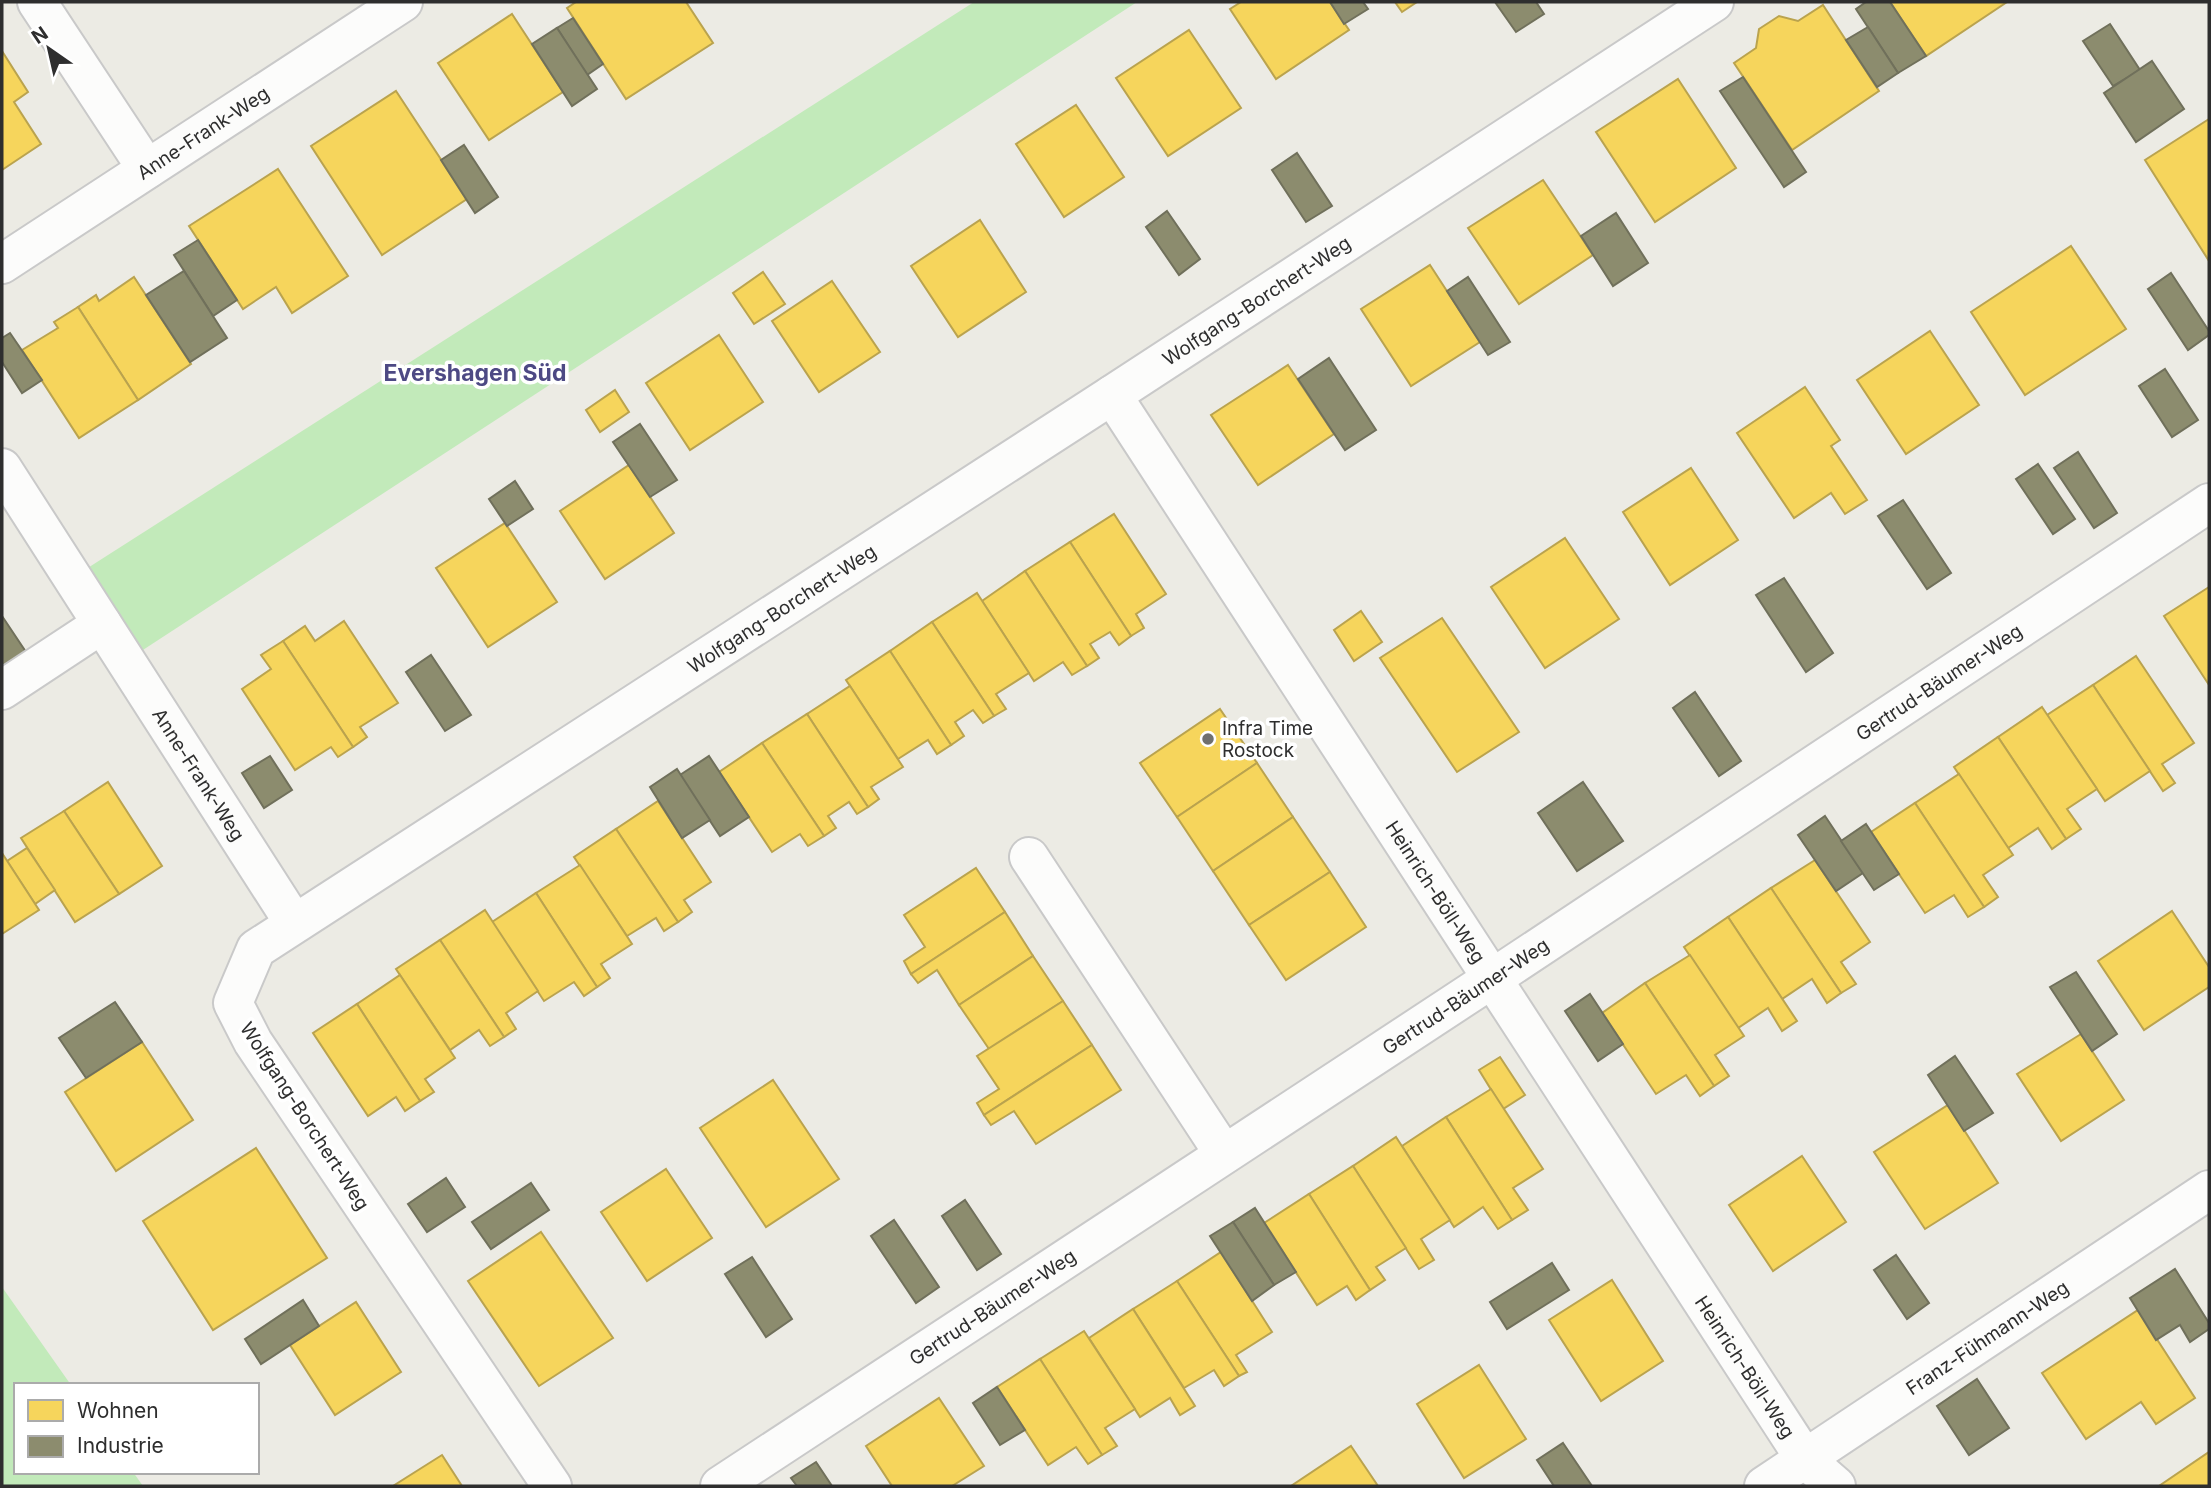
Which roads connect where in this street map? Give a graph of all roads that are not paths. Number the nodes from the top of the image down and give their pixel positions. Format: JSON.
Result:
{"nodes":[{"id":1,"x":37,"y":2,"type":"edge"},
{"id":2,"x":403,"y":2,"type":"edge"},
{"id":3,"x":1714,"y":2,"type":"edge"},
{"id":4,"x":147,"y":169,"type":"junction"},
{"id":5,"x":2,"y":264,"type":"edge"},
{"id":6,"x":1112,"y":395,"type":"junction"},
{"id":7,"x":2,"y":468,"type":"edge"},
{"id":8,"x":2209,"y":503,"type":"edge"},
{"id":9,"x":102,"y":624,"type":"junction"},
{"id":10,"x":2,"y":690,"type":"edge"},
{"id":11,"x":1029,"y":857,"type":"dead end"},
{"id":12,"x":294,"y":923,"type":"junction"},
{"id":13,"x":1493,"y":978,"type":"junction"},
{"id":14,"x":1224,"y":1154,"type":"junction"},
{"id":15,"x":2209,"y":1190,"type":"edge"},
{"id":16,"x":1805,"y":1459,"type":"junction"},
{"id":17,"x":552,"y":1486,"type":"edge"},
{"id":18,"x":720,"y":1486,"type":"edge"},
{"id":19,"x":1764,"y":1486,"type":"edge"},
{"id":20,"x":1836,"y":1486,"type":"edge"}],
"edges":[{"from":1,"to":4,"type":"street"},
{"from":2,"to":4,"type":"street","name":"Anne-Frank-Weg"},
{"from":3,"to":6,"type":"street","name":"Wolfgang-Borchert-Weg"},
{"from":4,"to":5,"type":"street","name":"Anne-Frank-Weg"},
{"from":6,"to":12,"type":"street","name":"Wolfgang-Borchert-Weg"},
{"from":6,"to":13,"type":"street","name":"Heinrich-Böll-Weg"},
{"from":7,"to":9,"type":"street","name":"Anne-Frank-Weg"},
{"from":8,"to":13,"type":"street","name":"Gertrud-Bäumer-Weg"},
{"from":9,"to":10,"type":"street"},
{"from":9,"to":12,"type":"street","name":"Anne-Frank-Weg"},
{"from":11,"to":14,"type":"street"},
{"from":12,"to":17,"type":"street","name":"Wolfgang-Borchert-Weg"},
{"from":13,"to":14,"type":"street","name":"Gertrud-Bäumer-Weg"},
{"from":13,"to":16,"type":"street","name":"Heinrich-Böll-Weg"},
{"from":14,"to":18,"type":"street","name":"Gertrud-Bäumer-Weg"},
{"from":15,"to":16,"type":"street","name":"Franz-Fühmann-Weg"},
{"from":16,"to":19,"type":"street","name":"Franz-Fühmann-Weg"},
{"from":16,"to":20,"type":"street","name":"Heinrich-Böll-Weg"}]}
